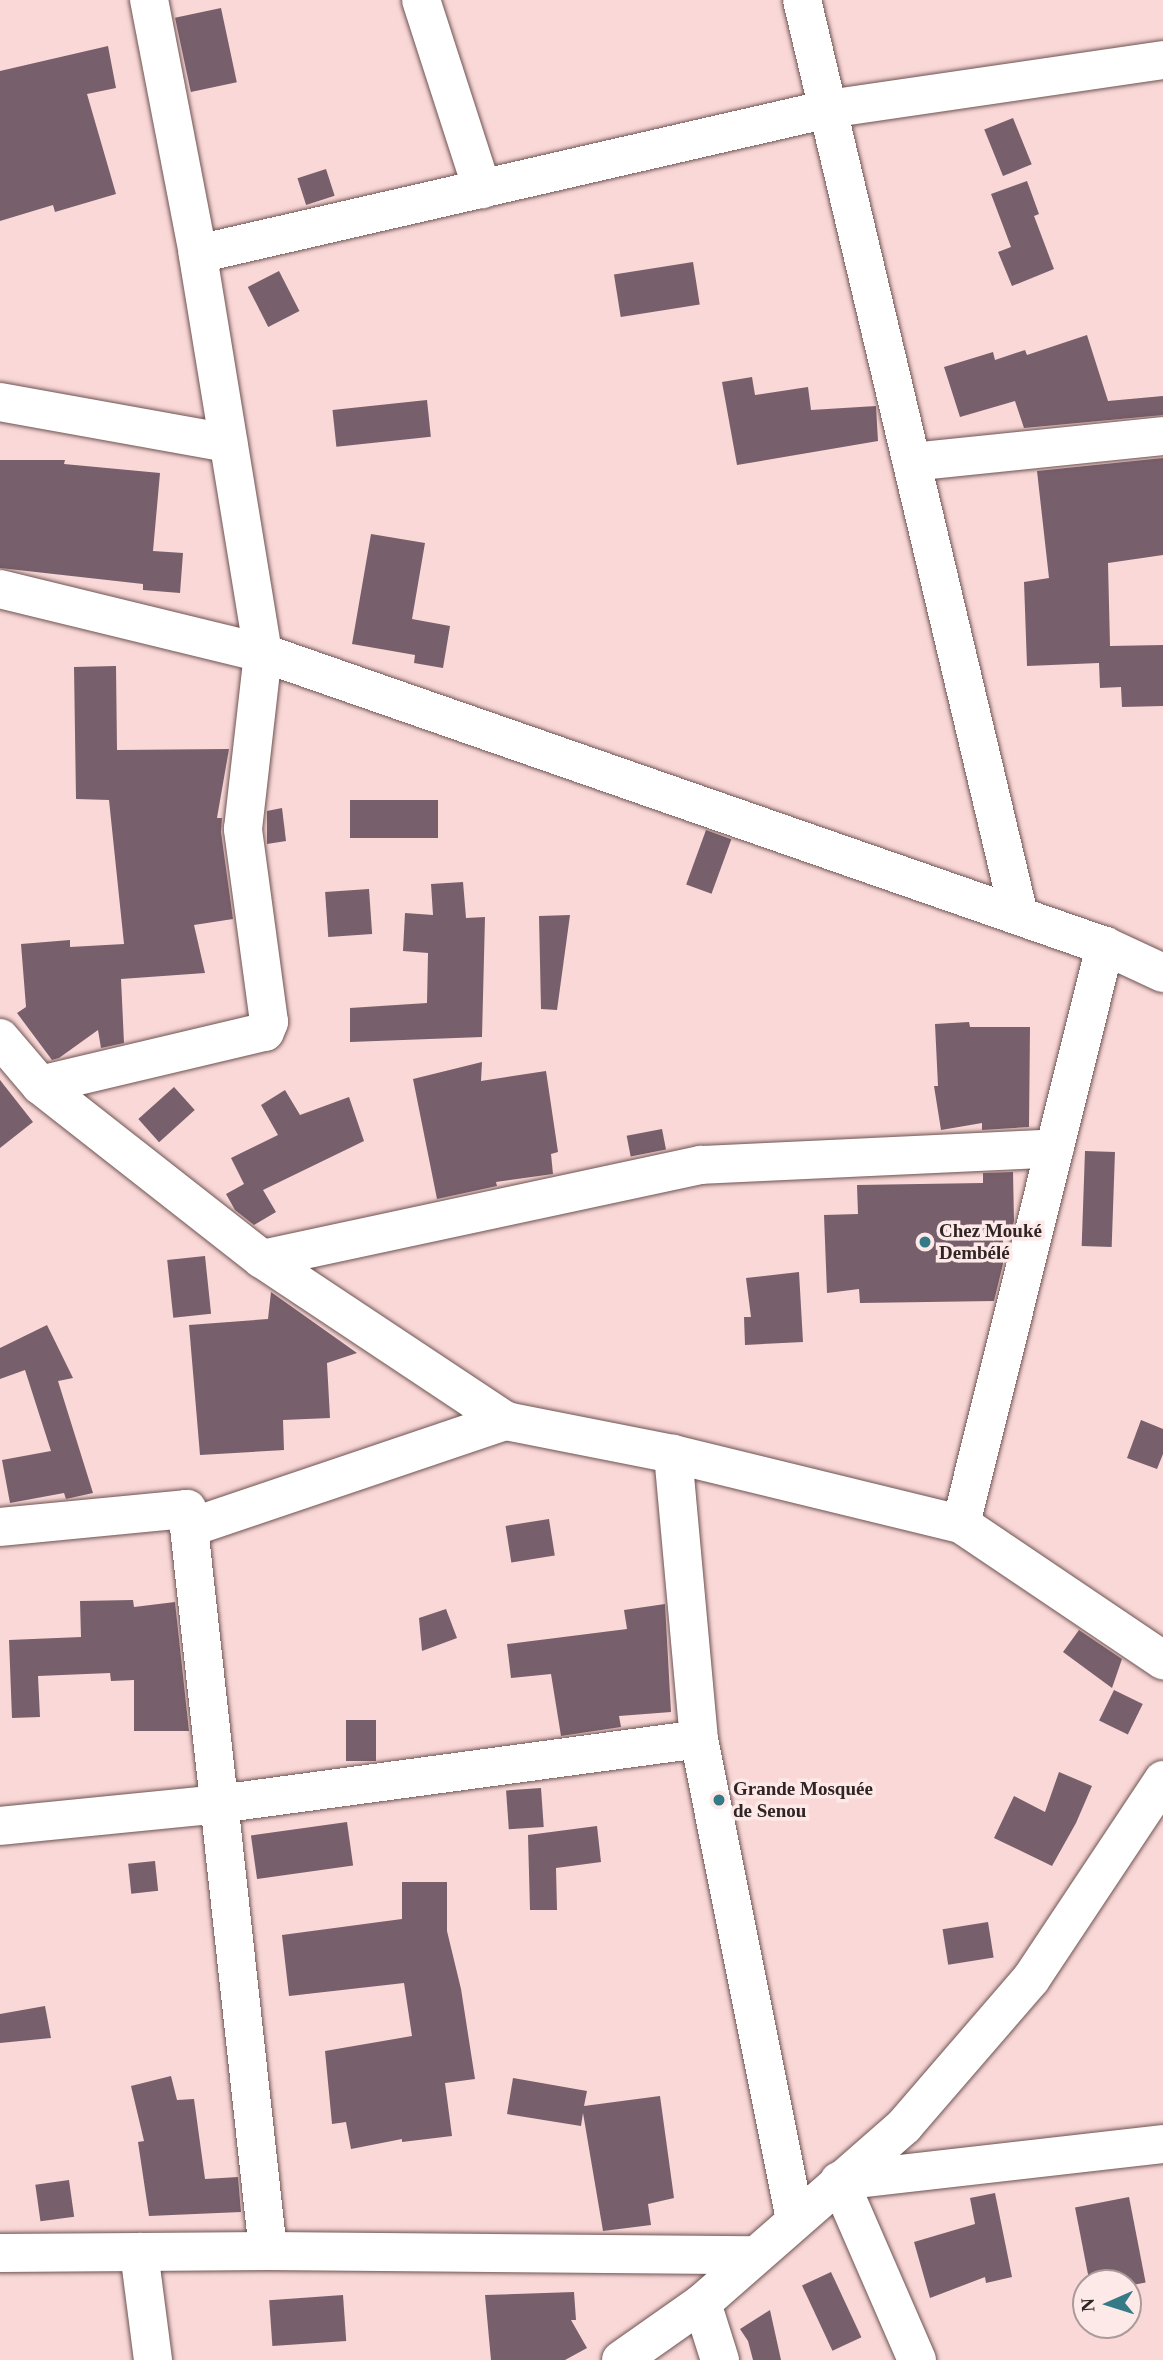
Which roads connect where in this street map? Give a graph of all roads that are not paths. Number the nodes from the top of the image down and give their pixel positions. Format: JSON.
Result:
{"nodes":[{"id":1,"x":149,"y":0,"type":"edge"},
{"id":2,"x":421,"y":0,"type":"edge"},
{"id":3,"x":802,"y":0,"type":"edge"},
{"id":4,"x":1163,"y":60,"type":"edge"},
{"id":5,"x":828,"y":109,"type":"junction"},
{"id":6,"x":482,"y":189,"type":"junction"},
{"id":7,"x":198,"y":254,"type":"junction"},
{"id":8,"x":0,"y":402,"type":"edge"},
{"id":9,"x":1163,"y":436,"type":"edge"},
{"id":10,"x":228,"y":443,"type":"junction"},
{"id":11,"x":912,"y":462,"type":"junction"},
{"id":12,"x":0,"y":589,"type":"edge"},
{"id":13,"x":263,"y":653,"type":"junction"},
{"id":14,"x":1019,"y":915,"type":"junction"},
{"id":15,"x":1105,"y":946,"type":"junction"},
{"id":16,"x":1163,"y":973,"type":"edge"},
{"id":17,"x":0,"y":1038,"type":"edge"},
{"id":18,"x":40,"y":1085,"type":"junction"},
{"id":19,"x":1055,"y":1148,"type":"junction"},
{"id":20,"x":262,"y":1259,"type":"junction"},
{"id":21,"x":506,"y":1421,"type":"junction"},
{"id":22,"x":673,"y":1454,"type":"junction"},
{"id":23,"x":961,"y":1524,"type":"junction"},
{"id":24,"x":0,"y":1527,"type":"edge"},
{"id":25,"x":189,"y":1528,"type":"junction"},
{"id":26,"x":1163,"y":1660,"type":"edge"},
{"id":27,"x":699,"y":1739,"type":"junction"},
{"id":28,"x":1163,"y":1780,"type":"edge"},
{"id":29,"x":219,"y":1804,"type":"junction"},
{"id":30,"x":0,"y":1826,"type":"edge"},
{"id":31,"x":1163,"y":2144,"type":"edge"},
{"id":32,"x":839,"y":2181,"type":"junction"},
{"id":33,"x":795,"y":2219,"type":"junction"},
{"id":34,"x":268,"y":2251,"type":"junction"},
{"id":35,"x":139,"y":2252,"type":"junction"},
{"id":36,"x":0,"y":2253,"type":"edge"},
{"id":37,"x":754,"y":2255,"type":"junction"},
{"id":38,"x":702,"y":2303,"type":"junction"},
{"id":39,"x":153,"y":2360,"type":"edge"},
{"id":40,"x":621,"y":2360,"type":"edge"},
{"id":41,"x":720,"y":2360,"type":"edge"},
{"id":42,"x":917,"y":2360,"type":"edge"}],
"edges":[{"from":1,"to":7,"type":"street"},
{"from":2,"to":6,"type":"street"},
{"from":3,"to":5,"type":"street"},
{"from":4,"to":5,"type":"street"},
{"from":5,"to":6,"type":"street"},
{"from":5,"to":11,"type":"street"},
{"from":6,"to":7,"type":"street"},
{"from":7,"to":10,"type":"street"},
{"from":8,"to":10,"type":"street"},
{"from":9,"to":11,"type":"street"},
{"from":10,"to":13,"type":"street"},
{"from":11,"to":14,"type":"street"},
{"from":12,"to":13,"type":"street"},
{"from":13,"to":14,"type":"street"},
{"from":13,"to":18,"type":"street"},
{"from":14,"to":15,"type":"street"},
{"from":15,"to":16,"type":"street"},
{"from":15,"to":19,"type":"street"},
{"from":17,"to":18,"type":"street"},
{"from":18,"to":20,"type":"street"},
{"from":19,"to":20,"type":"street"},
{"from":19,"to":23,"type":"street"},
{"from":20,"to":21,"type":"street"},
{"from":21,"to":22,"type":"street"},
{"from":21,"to":25,"type":"street"},
{"from":22,"to":23,"type":"street"},
{"from":22,"to":27,"type":"street"},
{"from":23,"to":26,"type":"street"},
{"from":24,"to":25,"type":"street"},
{"from":25,"to":29,"type":"street"},
{"from":27,"to":29,"type":"street"},
{"from":27,"to":33,"type":"street"},
{"from":28,"to":32,"type":"street"},
{"from":29,"to":30,"type":"street"},
{"from":29,"to":34,"type":"street"},
{"from":31,"to":32,"type":"street"},
{"from":32,"to":33,"type":"street"},
{"from":32,"to":42,"type":"street"},
{"from":33,"to":37,"type":"street"},
{"from":34,"to":35,"type":"street"},
{"from":34,"to":37,"type":"street"},
{"from":35,"to":36,"type":"street"},
{"from":35,"to":39,"type":"street"},
{"from":37,"to":38,"type":"street"},
{"from":38,"to":40,"type":"street"},
{"from":38,"to":41,"type":"street"}]}
